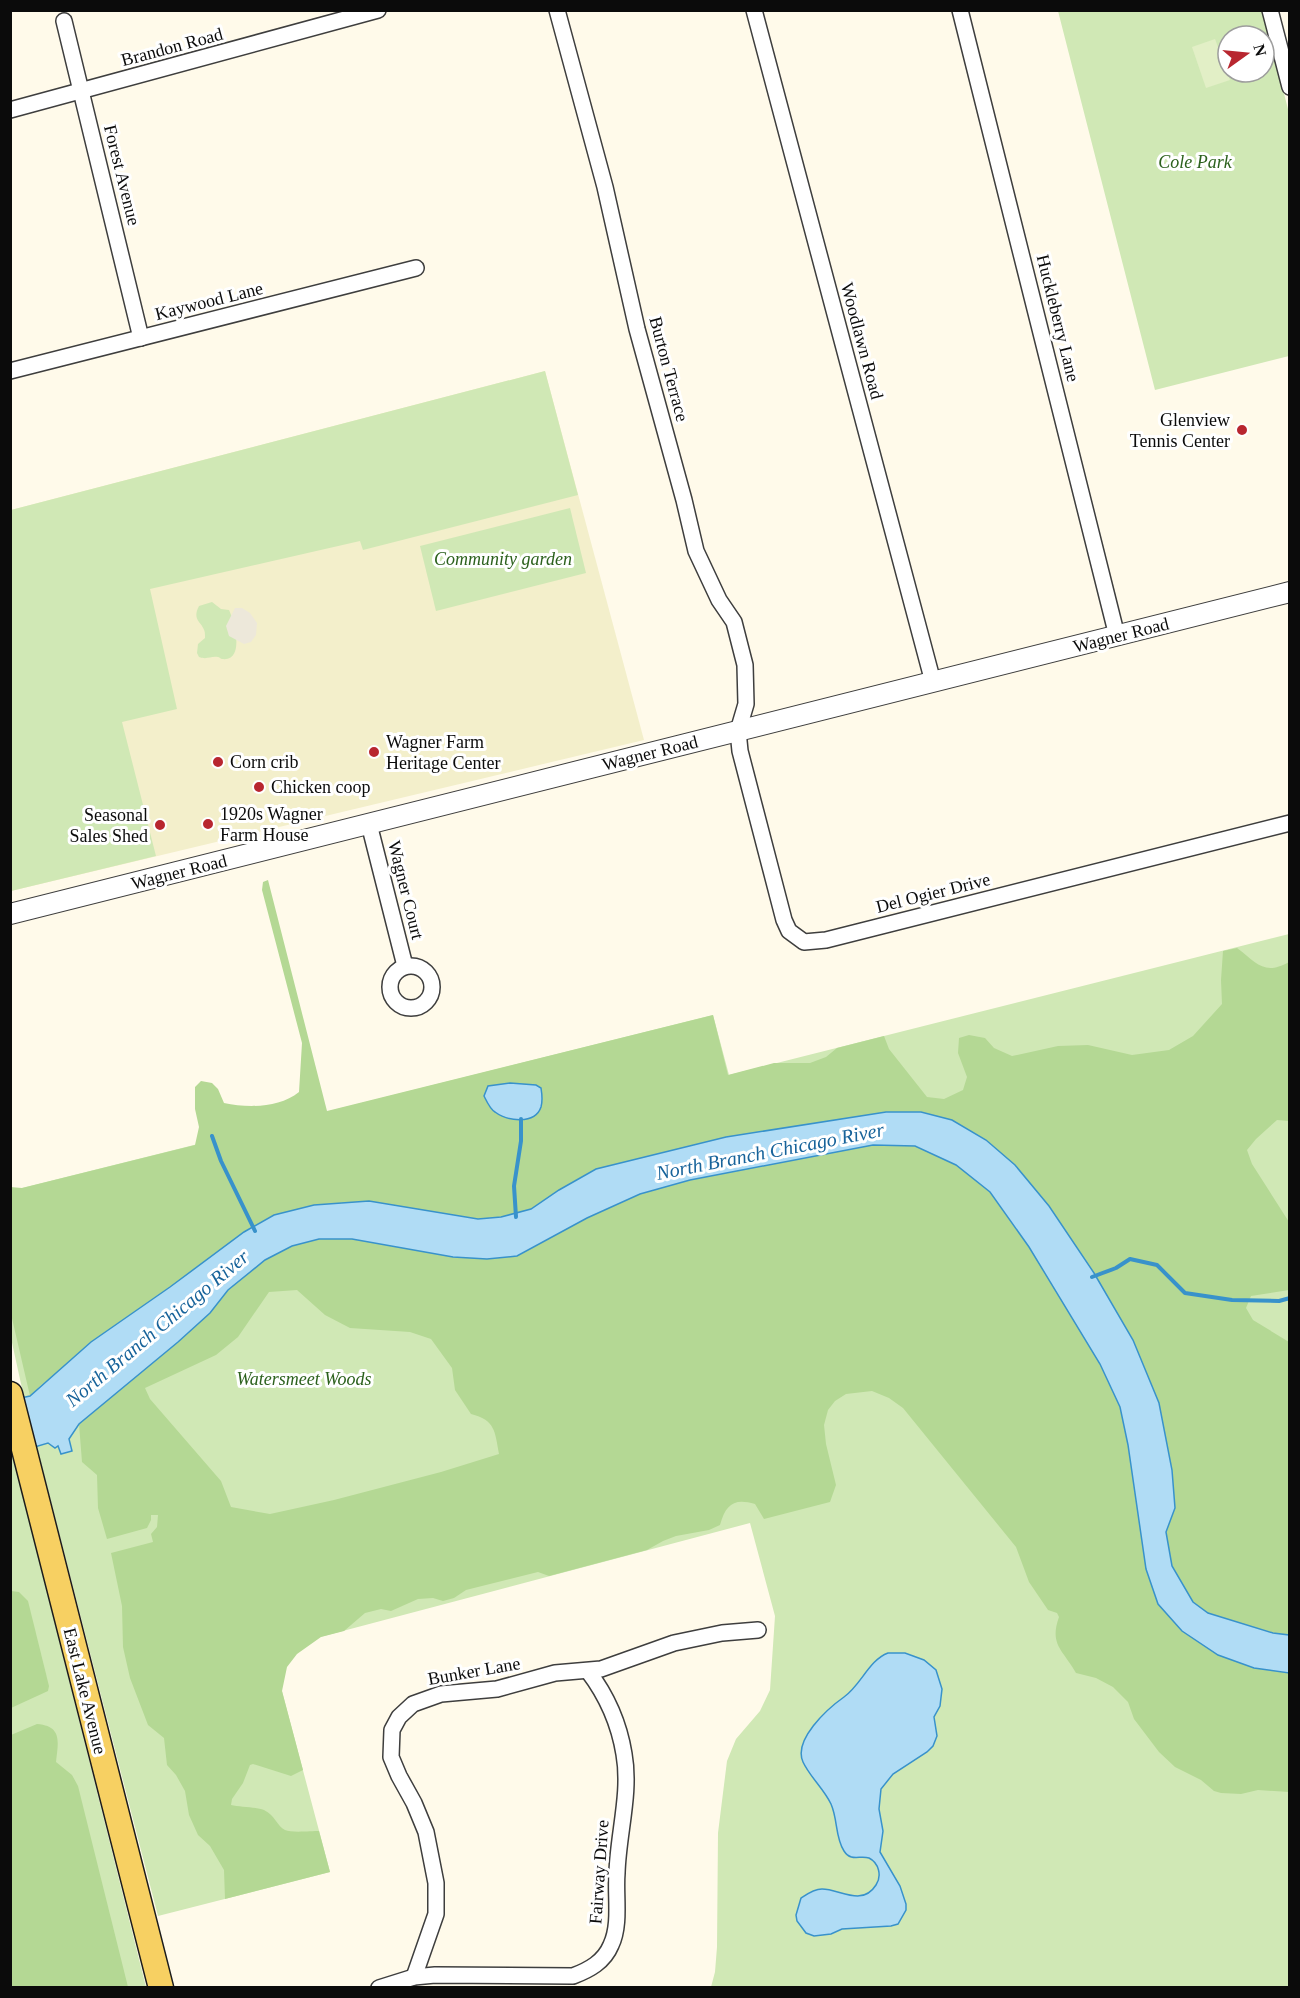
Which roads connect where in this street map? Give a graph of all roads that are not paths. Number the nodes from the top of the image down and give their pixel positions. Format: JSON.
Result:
{"nodes":[{"id":1,"x":378,"y":10,"type":"edge"},
{"id":2,"x":557,"y":10,"type":"edge"},
{"id":3,"x":754,"y":10,"type":"edge"},
{"id":4,"x":960,"y":10,"type":"edge"},
{"id":5,"x":1269,"y":10,"type":"edge"},
{"id":6,"x":64,"y":21,"type":"dead end"},
{"id":7,"x":1290,"y":87,"type":"edge"},
{"id":8,"x":81,"y":92,"type":"junction"},
{"id":9,"x":10,"y":110,"type":"edge"},
{"id":10,"x":416,"y":268,"type":"dead end"},
{"id":11,"x":141,"y":338,"type":"junction"},
{"id":12,"x":10,"y":371,"type":"edge"},
{"id":13,"x":1290,"y":592,"type":"edge"},
{"id":14,"x":1117,"y":636,"type":"junction"},
{"id":15,"x":933,"y":682,"type":"junction"},
{"id":16,"x":738,"y":731,"type":"junction"},
{"id":17,"x":1290,"y":823,"type":"edge"},
{"id":18,"x":369,"y":824,"type":"junction"},
{"id":19,"x":10,"y":914,"type":"edge"},
{"id":20,"x":405,"y":966,"type":"dead end"},
{"id":21,"x":11,"y":1396,"type":"edge"},
{"id":22,"x":758,"y":1630,"type":"dead end"},
{"id":23,"x":588,"y":1671,"type":"junction"},
{"id":24,"x":414,"y":1977,"type":"junction"},
{"id":25,"x":160,"y":1988,"type":"edge"},
{"id":26,"x":379,"y":1988,"type":"edge"}],
"edges":[{"from":1,"to":8,"type":"street","name":"Brandon Road"},
{"from":2,"to":16,"type":"street","name":"Burton Terrace"},
{"from":3,"to":15,"type":"street","name":"Woodlawn Road"},
{"from":4,"to":14,"type":"street","name":"Huckleberry Lane"},
{"from":5,"to":7,"type":"street"},
{"from":6,"to":8,"type":"street","name":"Forest Avenue"},
{"from":8,"to":9,"type":"street","name":"Brandon Road"},
{"from":8,"to":11,"type":"street","name":"Forest Avenue"},
{"from":10,"to":11,"type":"street","name":"Kaywood Lane"},
{"from":11,"to":12,"type":"street","name":"Kaywood Lane"},
{"from":13,"to":14,"type":"street","name":"Wagner Road"},
{"from":14,"to":15,"type":"street","name":"Wagner Road"},
{"from":15,"to":16,"type":"street","name":"Wagner Road"},
{"from":16,"to":17,"type":"street","name":"Del Ogier Drive"},
{"from":16,"to":18,"type":"street","name":"Wagner Road"},
{"from":18,"to":19,"type":"street","name":"Wagner Road"},
{"from":18,"to":20,"type":"street","name":"Wagner Court"},
{"from":21,"to":25,"type":"main road","name":"East Lake Avenue"},
{"from":22,"to":23,"type":"street","name":"Bunker Lane"},
{"from":23,"to":24,"type":"street","name":"Bunker Lane"},
{"from":23,"to":24,"type":"street","name":"Fairway Drive"},
{"from":24,"to":26,"type":"street","name":"Fairway Drive"}]}
